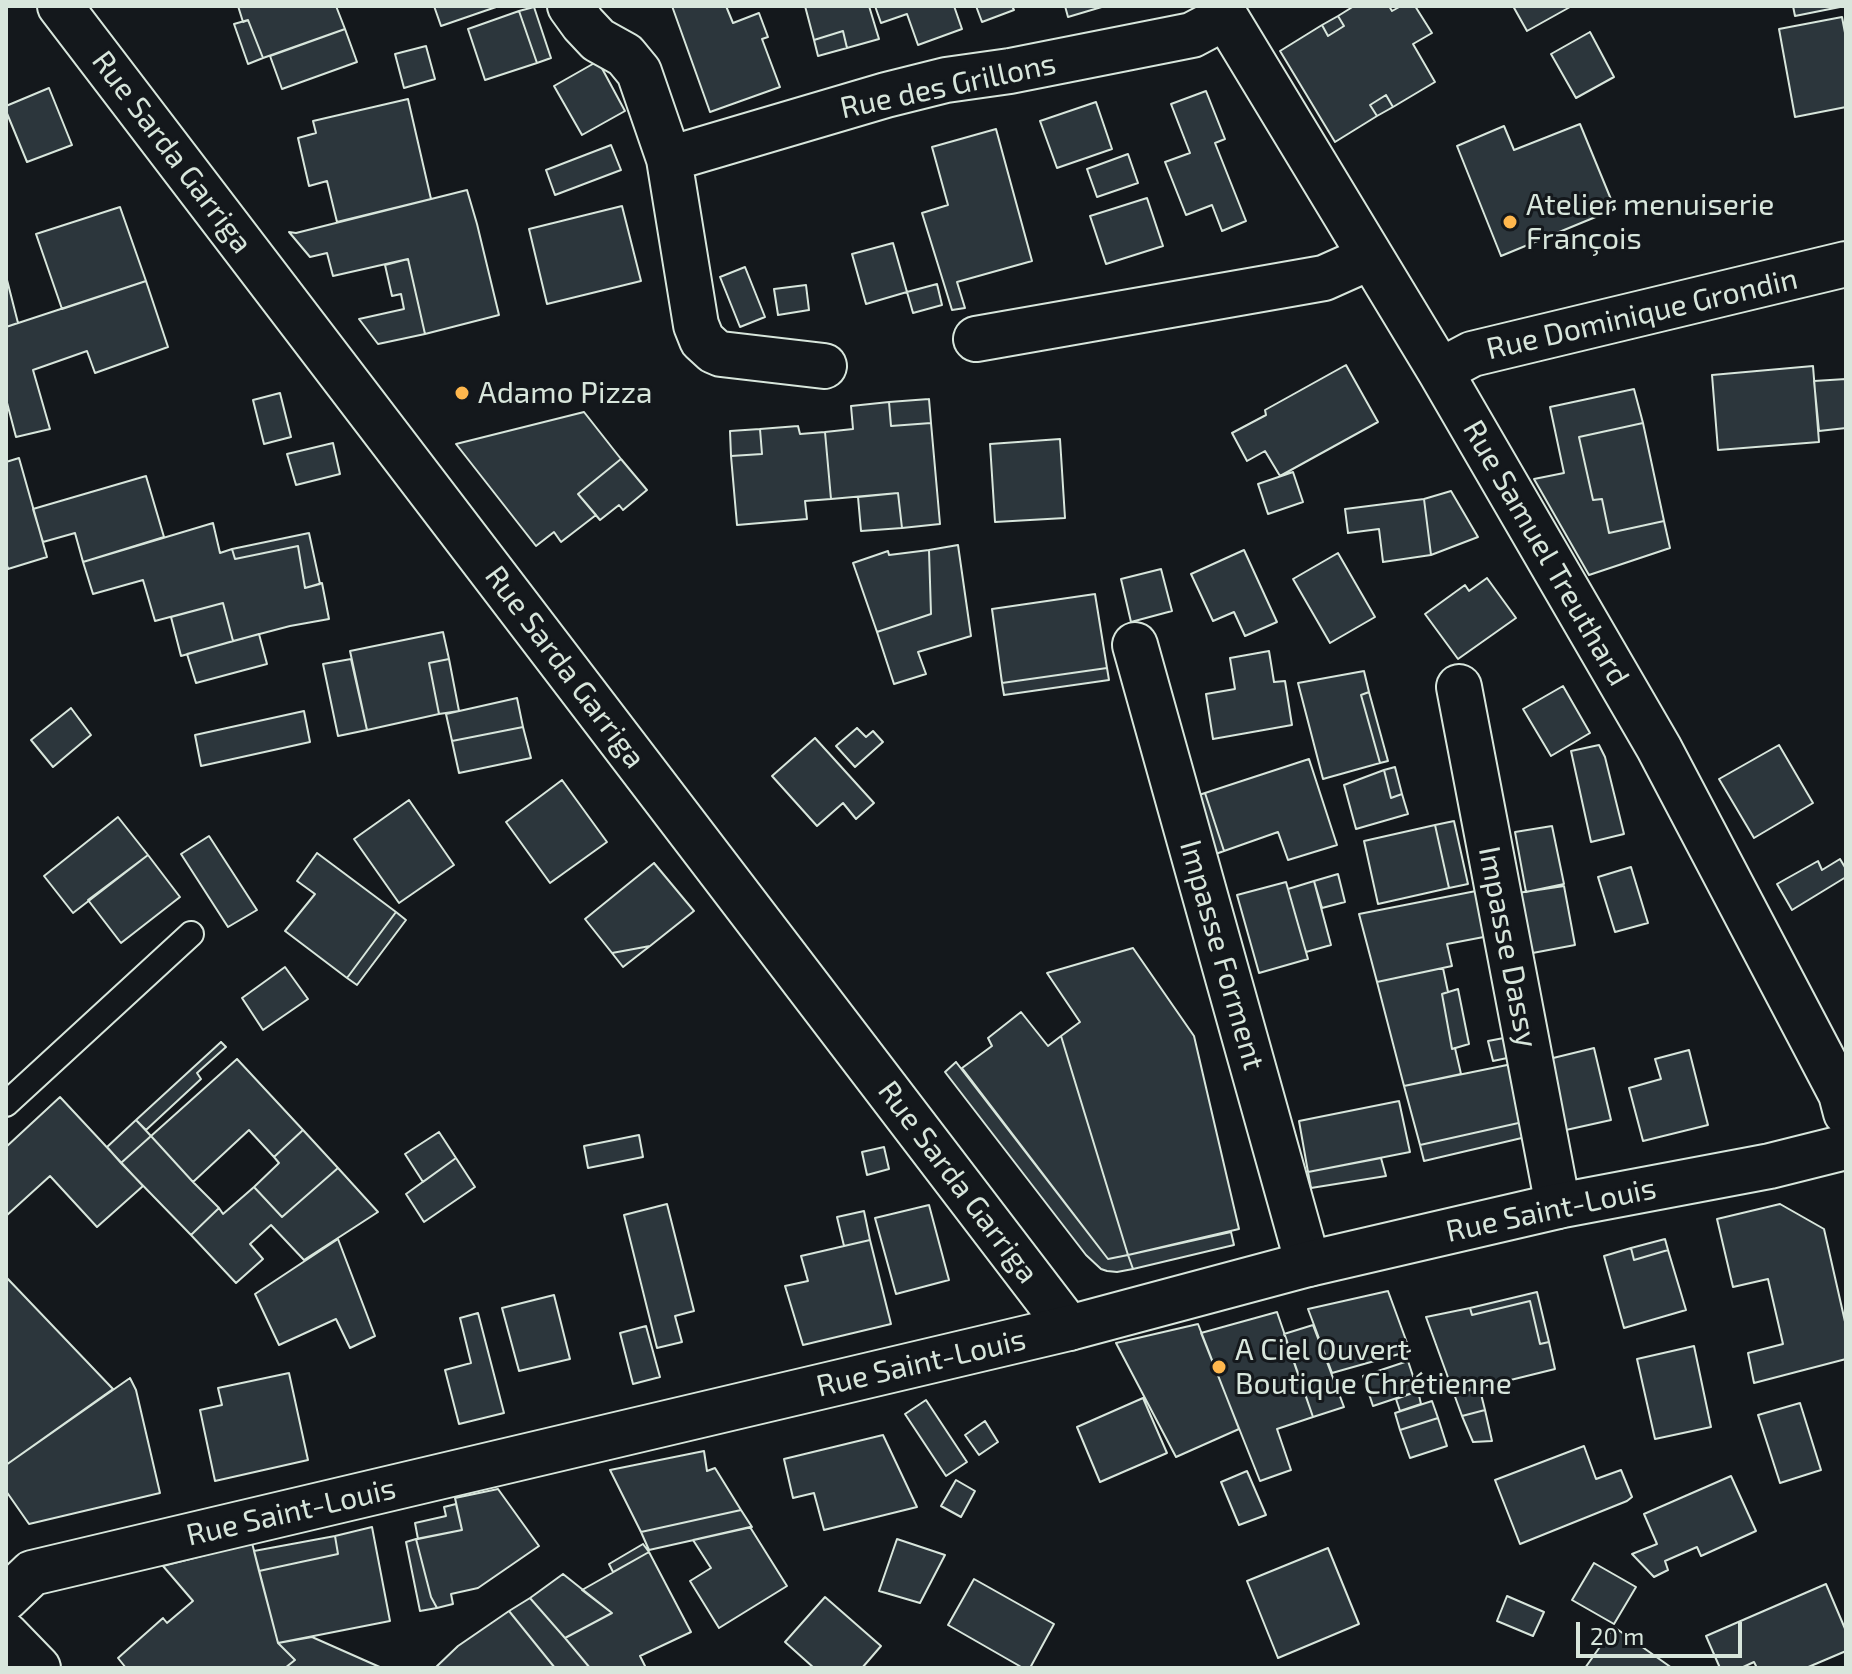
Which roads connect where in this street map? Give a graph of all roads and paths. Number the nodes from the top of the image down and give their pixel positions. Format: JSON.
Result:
{"nodes":[{"id":1,"x":60,"y":6,"type":"edge"},
{"id":2,"x":570,"y":6,"type":"edge"},
{"id":3,"x":1223,"y":11,"type":"edge"},
{"id":4,"x":669,"y":159,"type":"junction"},
{"id":5,"x":1371,"y":257,"type":"junction"},
{"id":6,"x":1846,"y":264,"type":"edge"},
{"id":7,"x":976,"y":339,"type":"dead end"},
{"id":8,"x":824,"y":366,"type":"dead end"},
{"id":9,"x":1440,"y":371,"type":"junction"},
{"id":10,"x":1135,"y":645,"type":"dead end"},
{"id":11,"x":1459,"y":687,"type":"dead end"},
{"id":12,"x":191,"y":934,"type":"dead end"},
{"id":13,"x":6,"y":1104,"type":"edge"},
{"id":14,"x":1846,"y":1113,"type":"edge"},
{"id":15,"x":1846,"y":1147,"type":"edge"},
{"id":16,"x":1558,"y":1206,"type":"junction"},
{"id":17,"x":1308,"y":1264,"type":"junction"},
{"id":18,"x":1069,"y":1328,"type":"junction"},
{"id":19,"x":6,"y":1598,"type":"edge"},
{"id":20,"x":6,"y":1635,"type":"edge"},
{"id":21,"x":38,"y":1668,"type":"edge"}],
"edges":[{"from":1,"to":18,"type":"street","name":"Rue Sarda Garriga"},
{"from":2,"to":4,"type":"street"},
{"from":3,"to":4,"type":"street","name":"Rue des Grillons"},
{"from":3,"to":5,"type":"street","name":"Rue Samuel Treuthard"},
{"from":4,"to":8,"type":"street"},
{"from":5,"to":7,"type":"street"},
{"from":5,"to":9,"type":"street","name":"Rue Samuel Treuthard"},
{"from":6,"to":9,"type":"street","name":"Rue Dominique Grondin"},
{"from":9,"to":14,"type":"street","name":"Rue Samuel Treuthard"},
{"from":10,"to":17,"type":"street","name":"Impasse Forment"},
{"from":11,"to":16,"type":"street","name":"Impasse Dassy"},
{"from":12,"to":13,"type":"lane"},
{"from":15,"to":16,"type":"street","name":"Rue Saint-Louis"},
{"from":16,"to":17,"type":"street","name":"Rue Saint-Louis"},
{"from":17,"to":18,"type":"street","name":"Rue Saint-Louis"},
{"from":18,"to":19,"type":"street","name":"Rue Saint-Louis"},
{"from":20,"to":21,"type":"street"}]}
